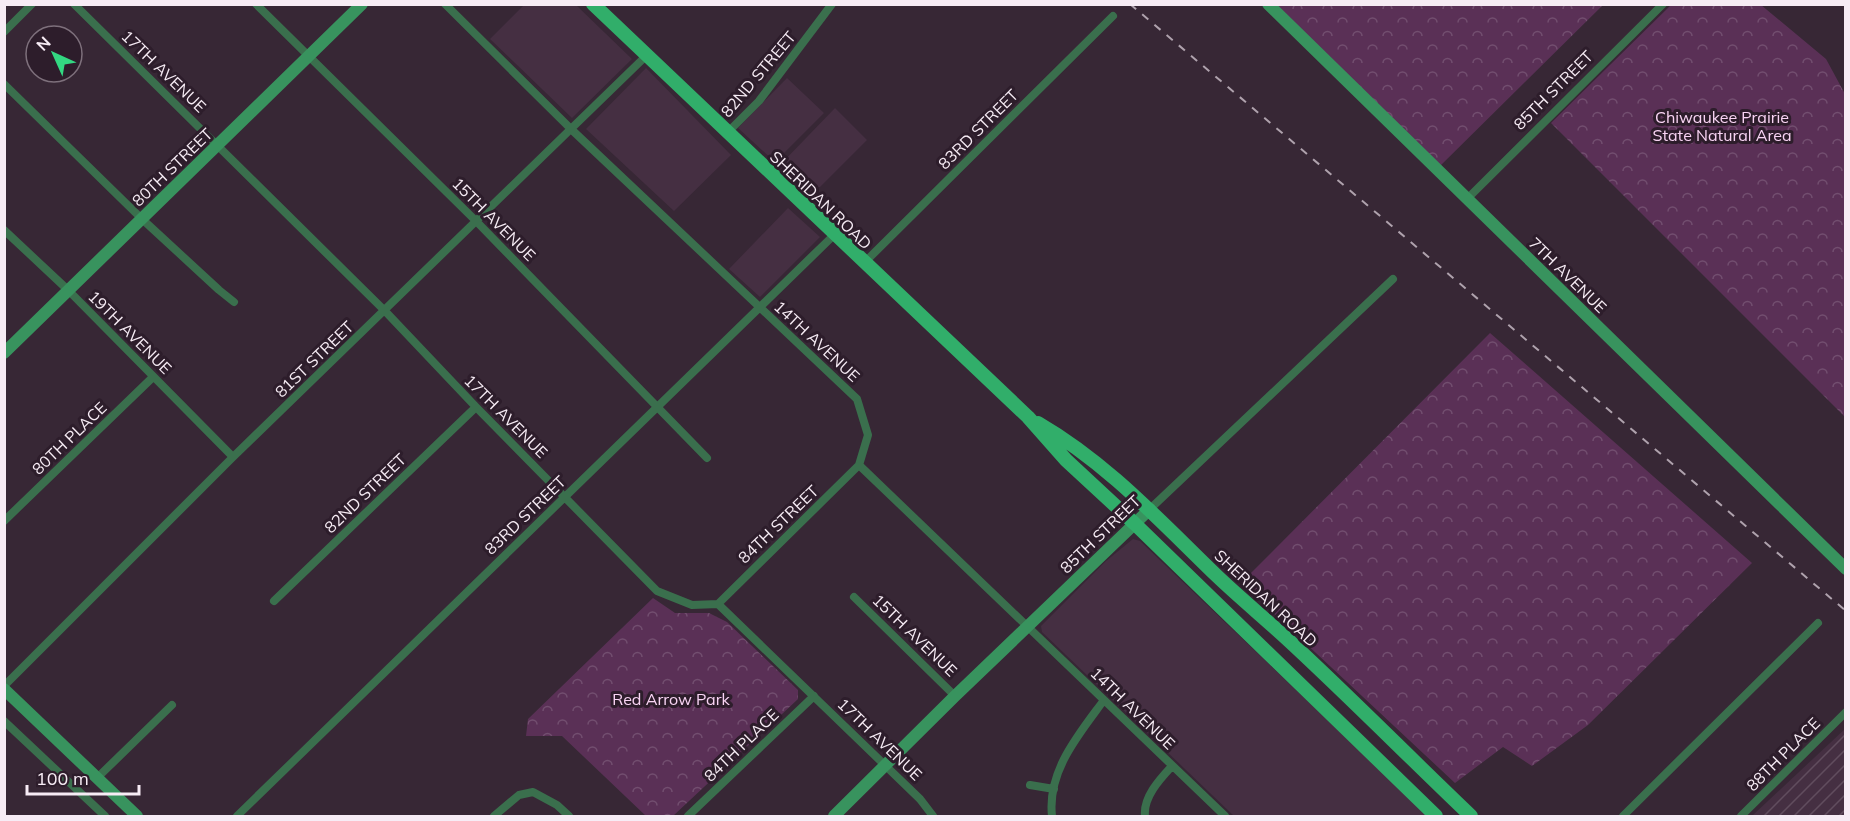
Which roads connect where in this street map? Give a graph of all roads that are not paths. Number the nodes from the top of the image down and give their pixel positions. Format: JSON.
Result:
{"nodes":[{"id":1,"x":32,"y":4,"type":"edge"},
{"id":2,"x":74,"y":4,"type":"edge"},
{"id":3,"x":256,"y":4,"type":"edge"},
{"id":4,"x":362,"y":4,"type":"edge"},
{"id":5,"x":445,"y":4,"type":"edge"},
{"id":6,"x":593,"y":4,"type":"edge"},
{"id":7,"x":832,"y":4,"type":"edge"},
{"id":8,"x":1268,"y":4,"type":"edge"},
{"id":9,"x":1663,"y":4,"type":"edge"},
{"id":10,"x":1113,"y":16,"type":"dead end"},
{"id":11,"x":4,"y":32,"type":"edge"},
{"id":12,"x":309,"y":55,"type":"junction"},
{"id":13,"x":647,"y":56,"type":"junction"},
{"id":14,"x":4,"y":84,"type":"edge"},
{"id":15,"x":572,"y":130,"type":"junction"},
{"id":16,"x":727,"y":133,"type":"junction"},
{"id":17,"x":218,"y":145,"type":"junction"},
{"id":18,"x":1467,"y":199,"type":"junction"},
{"id":19,"x":142,"y":219,"type":"junction"},
{"id":20,"x":477,"y":222,"type":"junction"},
{"id":21,"x":4,"y":230,"type":"edge"},
{"id":22,"x":834,"y":235,"type":"junction"},
{"id":23,"x":864,"y":263,"type":"junction"},
{"id":24,"x":1393,"y":279,"type":"dead end"},
{"id":25,"x":68,"y":290,"type":"junction"},
{"id":26,"x":234,"y":302,"type":"dead end"},
{"id":27,"x":760,"y":308,"type":"junction"},
{"id":28,"x":385,"y":311,"type":"junction"},
{"id":29,"x":4,"y":353,"type":"edge"},
{"id":30,"x":153,"y":377,"type":"junction"},
{"id":31,"x":476,"y":407,"type":"junction"},
{"id":32,"x":657,"y":407,"type":"junction"},
{"id":33,"x":1028,"y":417,"type":"junction"},
{"id":34,"x":233,"y":457,"type":"junction"},
{"id":35,"x":707,"y":458,"type":"dead end"},
{"id":36,"x":859,"y":465,"type":"junction"},
{"id":37,"x":566,"y":497,"type":"junction"},
{"id":38,"x":1149,"y":509,"type":"junction"},
{"id":39,"x":4,"y":521,"type":"edge"},
{"id":40,"x":1134,"y":524,"type":"junction"},
{"id":41,"x":1845,"y":569,"type":"edge"},
{"id":42,"x":854,"y":597,"type":"dead end"},
{"id":43,"x":274,"y":601,"type":"dead end"},
{"id":44,"x":718,"y":604,"type":"junction"},
{"id":45,"x":1818,"y":623,"type":"dead end"},
{"id":46,"x":1027,"y":626,"type":"junction"},
{"id":47,"x":4,"y":687,"type":"edge"},
{"id":48,"x":814,"y":696,"type":"junction"},
{"id":49,"x":955,"y":696,"type":"junction"},
{"id":50,"x":1104,"y":700,"type":"junction"},
{"id":51,"x":172,"y":705,"type":"dead end"},
{"id":52,"x":1845,"y":712,"type":"edge"},
{"id":53,"x":4,"y":721,"type":"edge"},
{"id":54,"x":885,"y":765,"type":"junction"},
{"id":55,"x":1172,"y":766,"type":"junction"},
{"id":56,"x":97,"y":778,"type":"junction"},
{"id":57,"x":1030,"y":785,"type":"dead end"},
{"id":58,"x":1054,"y":789,"type":"junction"},
{"id":59,"x":105,"y":816,"type":"edge"},
{"id":60,"x":137,"y":816,"type":"edge"},
{"id":61,"x":237,"y":816,"type":"edge"},
{"id":62,"x":494,"y":816,"type":"edge"},
{"id":63,"x":569,"y":816,"type":"edge"},
{"id":64,"x":688,"y":816,"type":"edge"},
{"id":65,"x":834,"y":816,"type":"edge"},
{"id":66,"x":933,"y":816,"type":"edge"},
{"id":67,"x":1052,"y":816,"type":"edge"},
{"id":68,"x":1145,"y":816,"type":"edge"},
{"id":69,"x":1225,"y":816,"type":"edge"},
{"id":70,"x":1436,"y":816,"type":"edge"},
{"id":71,"x":1471,"y":816,"type":"edge"},
{"id":72,"x":1623,"y":816,"type":"edge"},
{"id":73,"x":1741,"y":816,"type":"edge"}],
"edges":[{"from":1,"to":11,"type":"street"},
{"from":2,"to":17,"type":"street","name":"17TH AVENUE"},
{"from":3,"to":12,"type":"street","name":"15TH AVENUE"},
{"from":4,"to":12,"type":"street","name":"80TH STREET"},
{"from":5,"to":15,"type":"street","name":"14TH AVENUE"},
{"from":6,"to":13,"type":"main road","name":"SHERIDAN ROAD"},
{"from":7,"to":16,"type":"street","name":"82ND STREET"},
{"from":8,"to":18,"type":"street","name":"7TH AVENUE"},
{"from":9,"to":18,"type":"street","name":"85TH STREET"},
{"from":10,"to":23,"type":"street","name":"83RD STREET"},
{"from":12,"to":17,"type":"street","name":"80TH STREET"},
{"from":12,"to":20,"type":"street","name":"15TH AVENUE"},
{"from":13,"to":15,"type":"street","name":"81ST STREET"},
{"from":13,"to":16,"type":"main road","name":"SHERIDAN ROAD"},
{"from":14,"to":19,"type":"street"},
{"from":15,"to":20,"type":"street","name":"81ST STREET"},
{"from":15,"to":27,"type":"street","name":"14TH AVENUE"},
{"from":16,"to":22,"type":"main road","name":"SHERIDAN ROAD"},
{"from":17,"to":19,"type":"street","name":"80TH STREET"},
{"from":17,"to":28,"type":"street","name":"17TH AVENUE"},
{"from":18,"to":41,"type":"street","name":"7TH AVENUE"},
{"from":19,"to":25,"type":"street","name":"80TH STREET"},
{"from":19,"to":26,"type":"street"},
{"from":20,"to":28,"type":"street","name":"81ST STREET"},
{"from":20,"to":32,"type":"street","name":"15TH AVENUE"},
{"from":21,"to":25,"type":"street","name":"19TH AVENUE"},
{"from":22,"to":23,"type":"main road","name":"SHERIDAN ROAD"},
{"from":22,"to":27,"type":"street","name":"83RD STREET"},
{"from":23,"to":33,"type":"main road","name":"SHERIDAN ROAD"},
{"from":24,"to":38,"type":"street","name":"85TH STREET"},
{"from":25,"to":29,"type":"street","name":"80TH STREET"},
{"from":25,"to":30,"type":"street","name":"19TH AVENUE"},
{"from":27,"to":32,"type":"street","name":"83RD STREET"},
{"from":27,"to":36,"type":"street","name":"14TH AVENUE"},
{"from":28,"to":31,"type":"street","name":"17TH AVENUE"},
{"from":28,"to":34,"type":"street","name":"81ST STREET"},
{"from":30,"to":34,"type":"street","name":"19TH AVENUE"},
{"from":30,"to":39,"type":"street","name":"80TH PLACE"},
{"from":31,"to":37,"type":"street","name":"17TH AVENUE"},
{"from":31,"to":43,"type":"street","name":"82ND STREET"},
{"from":32,"to":35,"type":"street","name":"15TH AVENUE"},
{"from":32,"to":37,"type":"street","name":"83RD STREET"},
{"from":33,"to":38,"type":"main road","name":"SHERIDAN ROAD"},
{"from":33,"to":40,"type":"main road","name":"SHERIDAN ROAD"},
{"from":34,"to":47,"type":"street","name":"81ST STREET"},
{"from":36,"to":44,"type":"street","name":"84TH STREET"},
{"from":36,"to":46,"type":"street","name":"14TH AVENUE"},
{"from":37,"to":44,"type":"street","name":"17TH AVENUE"},
{"from":37,"to":61,"type":"street","name":"83RD STREET"},
{"from":38,"to":40,"type":"street","name":"85TH STREET"},
{"from":38,"to":71,"type":"main road","name":"SHERIDAN ROAD"},
{"from":40,"to":46,"type":"street","name":"85TH STREET"},
{"from":40,"to":70,"type":"main road","name":"SHERIDAN ROAD"},
{"from":42,"to":49,"type":"street","name":"15TH AVENUE"},
{"from":44,"to":48,"type":"street","name":"17TH AVENUE"},
{"from":45,"to":72,"type":"street"},
{"from":46,"to":49,"type":"street","name":"85TH STREET"},
{"from":46,"to":50,"type":"street","name":"14TH AVENUE"},
{"from":47,"to":56,"type":"street"},
{"from":48,"to":54,"type":"street","name":"17TH AVENUE"},
{"from":48,"to":64,"type":"street","name":"84TH PLACE"},
{"from":49,"to":54,"type":"street","name":"85TH STREET"},
{"from":50,"to":55,"type":"street","name":"14TH AVENUE"},
{"from":50,"to":58,"type":"street"},
{"from":51,"to":56,"type":"street"},
{"from":52,"to":73,"type":"street","name":"88TH PLACE"},
{"from":53,"to":59,"type":"street"},
{"from":54,"to":65,"type":"street","name":"85TH STREET"},
{"from":54,"to":66,"type":"street","name":"17TH AVENUE"},
{"from":55,"to":68,"type":"street"},
{"from":55,"to":69,"type":"street","name":"14TH AVENUE"},
{"from":56,"to":60,"type":"street"},
{"from":57,"to":58,"type":"street"},
{"from":58,"to":67,"type":"street"},
{"from":62,"to":63,"type":"street"}]}
